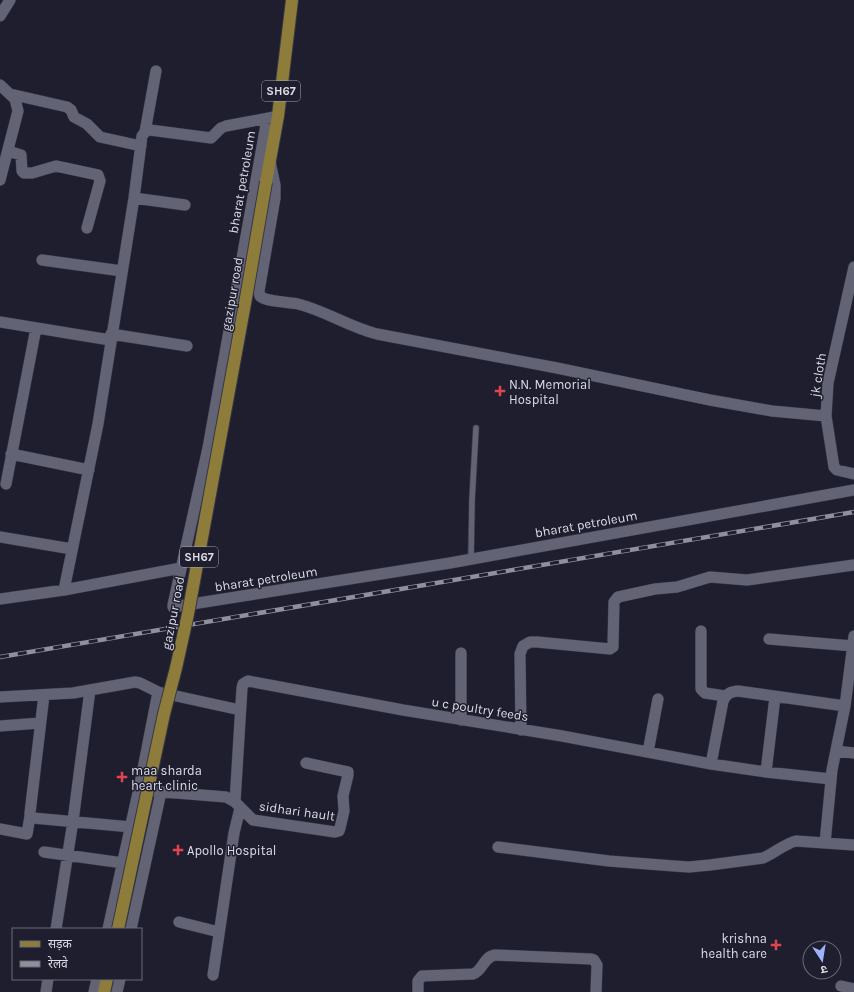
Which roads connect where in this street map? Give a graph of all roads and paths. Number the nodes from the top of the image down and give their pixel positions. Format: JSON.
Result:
{"nodes":[{"id":1,"x":10,"y":0,"type":"edge"},
{"id":2,"x":292,"y":0,"type":"edge"},
{"id":3,"x":0,"y":16,"type":"edge"},
{"id":4,"x":156,"y":71,"type":"dead end"},
{"id":5,"x":0,"y":85,"type":"edge"},
{"id":6,"x":10,"y":94,"type":"junction"},
{"id":7,"x":273,"y":118,"type":"junction"},
{"id":8,"x":145,"y":132,"type":"junction"},
{"id":9,"x":140,"y":146,"type":"junction"},
{"id":10,"x":8,"y":151,"type":"junction"},
{"id":11,"x":270,"y":162,"type":"junction"},
{"id":12,"x":0,"y":180,"type":"edge"},
{"id":13,"x":134,"y":198,"type":"junction"},
{"id":14,"x":185,"y":205,"type":"dead end"},
{"id":15,"x":87,"y":228,"type":"dead end"},
{"id":16,"x":42,"y":260,"type":"dead end"},
{"id":17,"x":854,"y":266,"type":"edge"},
{"id":18,"x":122,"y":271,"type":"junction"},
{"id":19,"x":0,"y":322,"type":"edge"},
{"id":20,"x":36,"y":328,"type":"junction"},
{"id":21,"x":111,"y":337,"type":"junction"},
{"id":22,"x":187,"y":346,"type":"dead end"},
{"id":23,"x":826,"y":416,"type":"junction"},
{"id":24,"x":476,"y":428,"type":"dead end"},
{"id":25,"x":11,"y":454,"type":"junction"},
{"id":26,"x":89,"y":470,"type":"junction"},
{"id":27,"x":854,"y":474,"type":"edge"},
{"id":28,"x":6,"y":484,"type":"dead end"},
{"id":29,"x":854,"y":490,"type":"edge"},
{"id":30,"x":0,"y":538,"type":"edge"},
{"id":31,"x":72,"y":548,"type":"junction"},
{"id":32,"x":471,"y":559,"type":"junction"},
{"id":33,"x":854,"y":565,"type":"edge"},
{"id":34,"x":181,"y":568,"type":"junction"},
{"id":35,"x":64,"y":590,"type":"junction"},
{"id":36,"x":0,"y":600,"type":"edge"},
{"id":37,"x":700,"y":631,"type":"dead end"},
{"id":38,"x":769,"y":639,"type":"dead end"},
{"id":39,"x":853,"y":641,"type":"edge"},
{"id":40,"x":461,"y":653,"type":"dead end"},
{"id":41,"x":90,"y":690,"type":"junction"},
{"id":42,"x":158,"y":692,"type":"junction"},
{"id":43,"x":44,"y":695,"type":"junction"},
{"id":44,"x":725,"y":696,"type":"junction"},
{"id":45,"x":0,"y":697,"type":"edge"},
{"id":46,"x":775,"y":697,"type":"junction"},
{"id":47,"x":658,"y":699,"type":"dead end"},
{"id":48,"x":845,"y":706,"type":"junction"},
{"id":49,"x":240,"y":710,"type":"junction"},
{"id":50,"x":460,"y":720,"type":"junction"},
{"id":51,"x":40,"y":723,"type":"junction"},
{"id":52,"x":0,"y":726,"type":"edge"},
{"id":53,"x":521,"y":730,"type":"junction"},
{"id":54,"x":836,"y":751,"type":"junction"},
{"id":55,"x":648,"y":752,"type":"junction"},
{"id":56,"x":854,"y":753,"type":"edge"},
{"id":57,"x":306,"y":763,"type":"dead end"},
{"id":58,"x":711,"y":764,"type":"junction"},
{"id":59,"x":766,"y":772,"type":"junction"},
{"id":60,"x":831,"y":779,"type":"junction"},
{"id":61,"x":139,"y":790,"type":"junction"},
{"id":62,"x":161,"y":792,"type":"junction"},
{"id":63,"x":238,"y":805,"type":"junction"},
{"id":64,"x":30,"y":816,"type":"junction"},
{"id":65,"x":73,"y":822,"type":"junction"},
{"id":66,"x":131,"y":827,"type":"junction"},
{"id":67,"x":0,"y":829,"type":"edge"},
{"id":68,"x":825,"y":843,"type":"junction"},
{"id":69,"x":854,"y":845,"type":"edge"},
{"id":70,"x":498,"y":846,"type":"dead end"},
{"id":71,"x":44,"y":852,"type":"dead end"},
{"id":72,"x":68,"y":855,"type":"junction"},
{"id":73,"x":123,"y":863,"type":"junction"},
{"id":74,"x":179,"y":922,"type":"dead end"},
{"id":75,"x":56,"y":928,"type":"edge"},
{"id":76,"x":108,"y":928,"type":"edge"},
{"id":77,"x":118,"y":928,"type":"edge"},
{"id":78,"x":131,"y":928,"type":"edge"},
{"id":79,"x":219,"y":932,"type":"junction"},
{"id":80,"x":212,"y":975,"type":"dead end"},
{"id":81,"x":48,"y":980,"type":"edge"},
{"id":82,"x":97,"y":980,"type":"edge"},
{"id":83,"x":107,"y":980,"type":"edge"},
{"id":84,"x":120,"y":980,"type":"edge"},
{"id":85,"x":841,"y":986,"type":"dead end"},
{"id":86,"x":854,"y":989,"type":"edge"},
{"id":87,"x":46,"y":992,"type":"edge"},
{"id":88,"x":94,"y":992,"type":"edge"},
{"id":89,"x":104,"y":992,"type":"edge"},
{"id":90,"x":117,"y":992,"type":"edge"},
{"id":91,"x":418,"y":992,"type":"edge"},
{"id":92,"x":596,"y":992,"type":"edge"}],
"edges":[{"from":1,"to":3,"type":"street"},
{"from":2,"to":7,"type":"main road","number":"SH67"},
{"from":4,"to":8,"type":"street"},
{"from":5,"to":6,"type":"street"},
{"from":6,"to":9,"type":"street"},
{"from":6,"to":10,"type":"street"},
{"from":7,"to":8,"type":"street"},
{"from":7,"to":11,"type":"main road","number":"SH67"},
{"from":7,"to":34,"type":"street","name":"bharat petroleum"},
{"from":8,"to":9,"type":"street"},
{"from":9,"to":13,"type":"street"},
{"from":10,"to":12,"type":"street"},
{"from":10,"to":15,"type":"street"},
{"from":11,"to":23,"type":"street"},
{"from":11,"to":77,"type":"main road","name":"gazipur road","number":"SH67","bridge":true},
{"from":13,"to":14,"type":"street"},
{"from":13,"to":18,"type":"street"},
{"from":16,"to":18,"type":"street"},
{"from":17,"to":23,"type":"street","name":"jk cloth"},
{"from":18,"to":21,"type":"street"},
{"from":19,"to":20,"type":"street"},
{"from":20,"to":21,"type":"street"},
{"from":20,"to":25,"type":"street"},
{"from":21,"to":22,"type":"street"},
{"from":21,"to":26,"type":"street"},
{"from":23,"to":27,"type":"street","name":"jk cloth"},
{"from":24,"to":32,"type":"lane"},
{"from":25,"to":26,"type":"street"},
{"from":25,"to":28,"type":"street"},
{"from":26,"to":31,"type":"street"},
{"from":29,"to":32,"type":"street","name":"bharat petroleum"},
{"from":30,"to":31,"type":"street"},
{"from":31,"to":35,"type":"street"},
{"from":32,"to":34,"type":"street","name":"bharat petroleum"},
{"from":33,"to":53,"type":"street"},
{"from":34,"to":35,"type":"street"},
{"from":35,"to":36,"type":"street"},
{"from":37,"to":44,"type":"street"},
{"from":38,"to":39,"type":"street"},
{"from":39,"to":48,"type":"street"},
{"from":40,"to":50,"type":"street"},
{"from":41,"to":42,"type":"street"},
{"from":41,"to":43,"type":"street"},
{"from":41,"to":65,"type":"street"},
{"from":42,"to":49,"type":"street"},
{"from":42,"to":61,"type":"street"},
{"from":43,"to":45,"type":"street"},
{"from":43,"to":51,"type":"street"},
{"from":44,"to":46,"type":"street"},
{"from":44,"to":58,"type":"street"},
{"from":46,"to":48,"type":"street"},
{"from":46,"to":59,"type":"street"},
{"from":47,"to":55,"type":"street"},
{"from":48,"to":54,"type":"street"},
{"from":49,"to":50,"type":"street","name":"u c poultry feeds"},
{"from":49,"to":63,"type":"street","name":"u c poultry feeds"},
{"from":50,"to":53,"type":"street","name":"u c poultry feeds"},
{"from":51,"to":52,"type":"street"},
{"from":51,"to":64,"type":"street"},
{"from":53,"to":55,"type":"street","name":"u c poultry feeds"},
{"from":54,"to":56,"type":"street"},
{"from":54,"to":60,"type":"street"},
{"from":55,"to":58,"type":"street","name":"u c poultry feeds"},
{"from":57,"to":63,"type":"street","name":"sidhari hault"},
{"from":58,"to":59,"type":"street","name":"u c poultry feeds"},
{"from":59,"to":60,"type":"street","name":"u c poultry feeds"},
{"from":60,"to":68,"type":"street"},
{"from":61,"to":62,"type":"street","name":"sidhari hault"},
{"from":61,"to":66,"type":"street"},
{"from":62,"to":63,"type":"street","name":"sidhari hault"},
{"from":62,"to":78,"type":"street"},
{"from":63,"to":79,"type":"street","name":"u c poultry feeds"},
{"from":64,"to":65,"type":"street"},
{"from":64,"to":67,"type":"street"},
{"from":65,"to":66,"type":"street"},
{"from":65,"to":72,"type":"street"},
{"from":66,"to":73,"type":"street"},
{"from":68,"to":69,"type":"street"},
{"from":68,"to":70,"type":"street"},
{"from":71,"to":72,"type":"street"},
{"from":72,"to":73,"type":"street"},
{"from":72,"to":75,"type":"street"},
{"from":73,"to":76,"type":"street"},
{"from":74,"to":79,"type":"street"},
{"from":79,"to":80,"type":"street","name":"u c poultry feeds"},
{"from":81,"to":87,"type":"street"},
{"from":82,"to":88,"type":"street"},
{"from":83,"to":89,"type":"main road"},
{"from":84,"to":90,"type":"street"},
{"from":85,"to":86,"type":"street"},
{"from":91,"to":92,"type":"street"}]}
